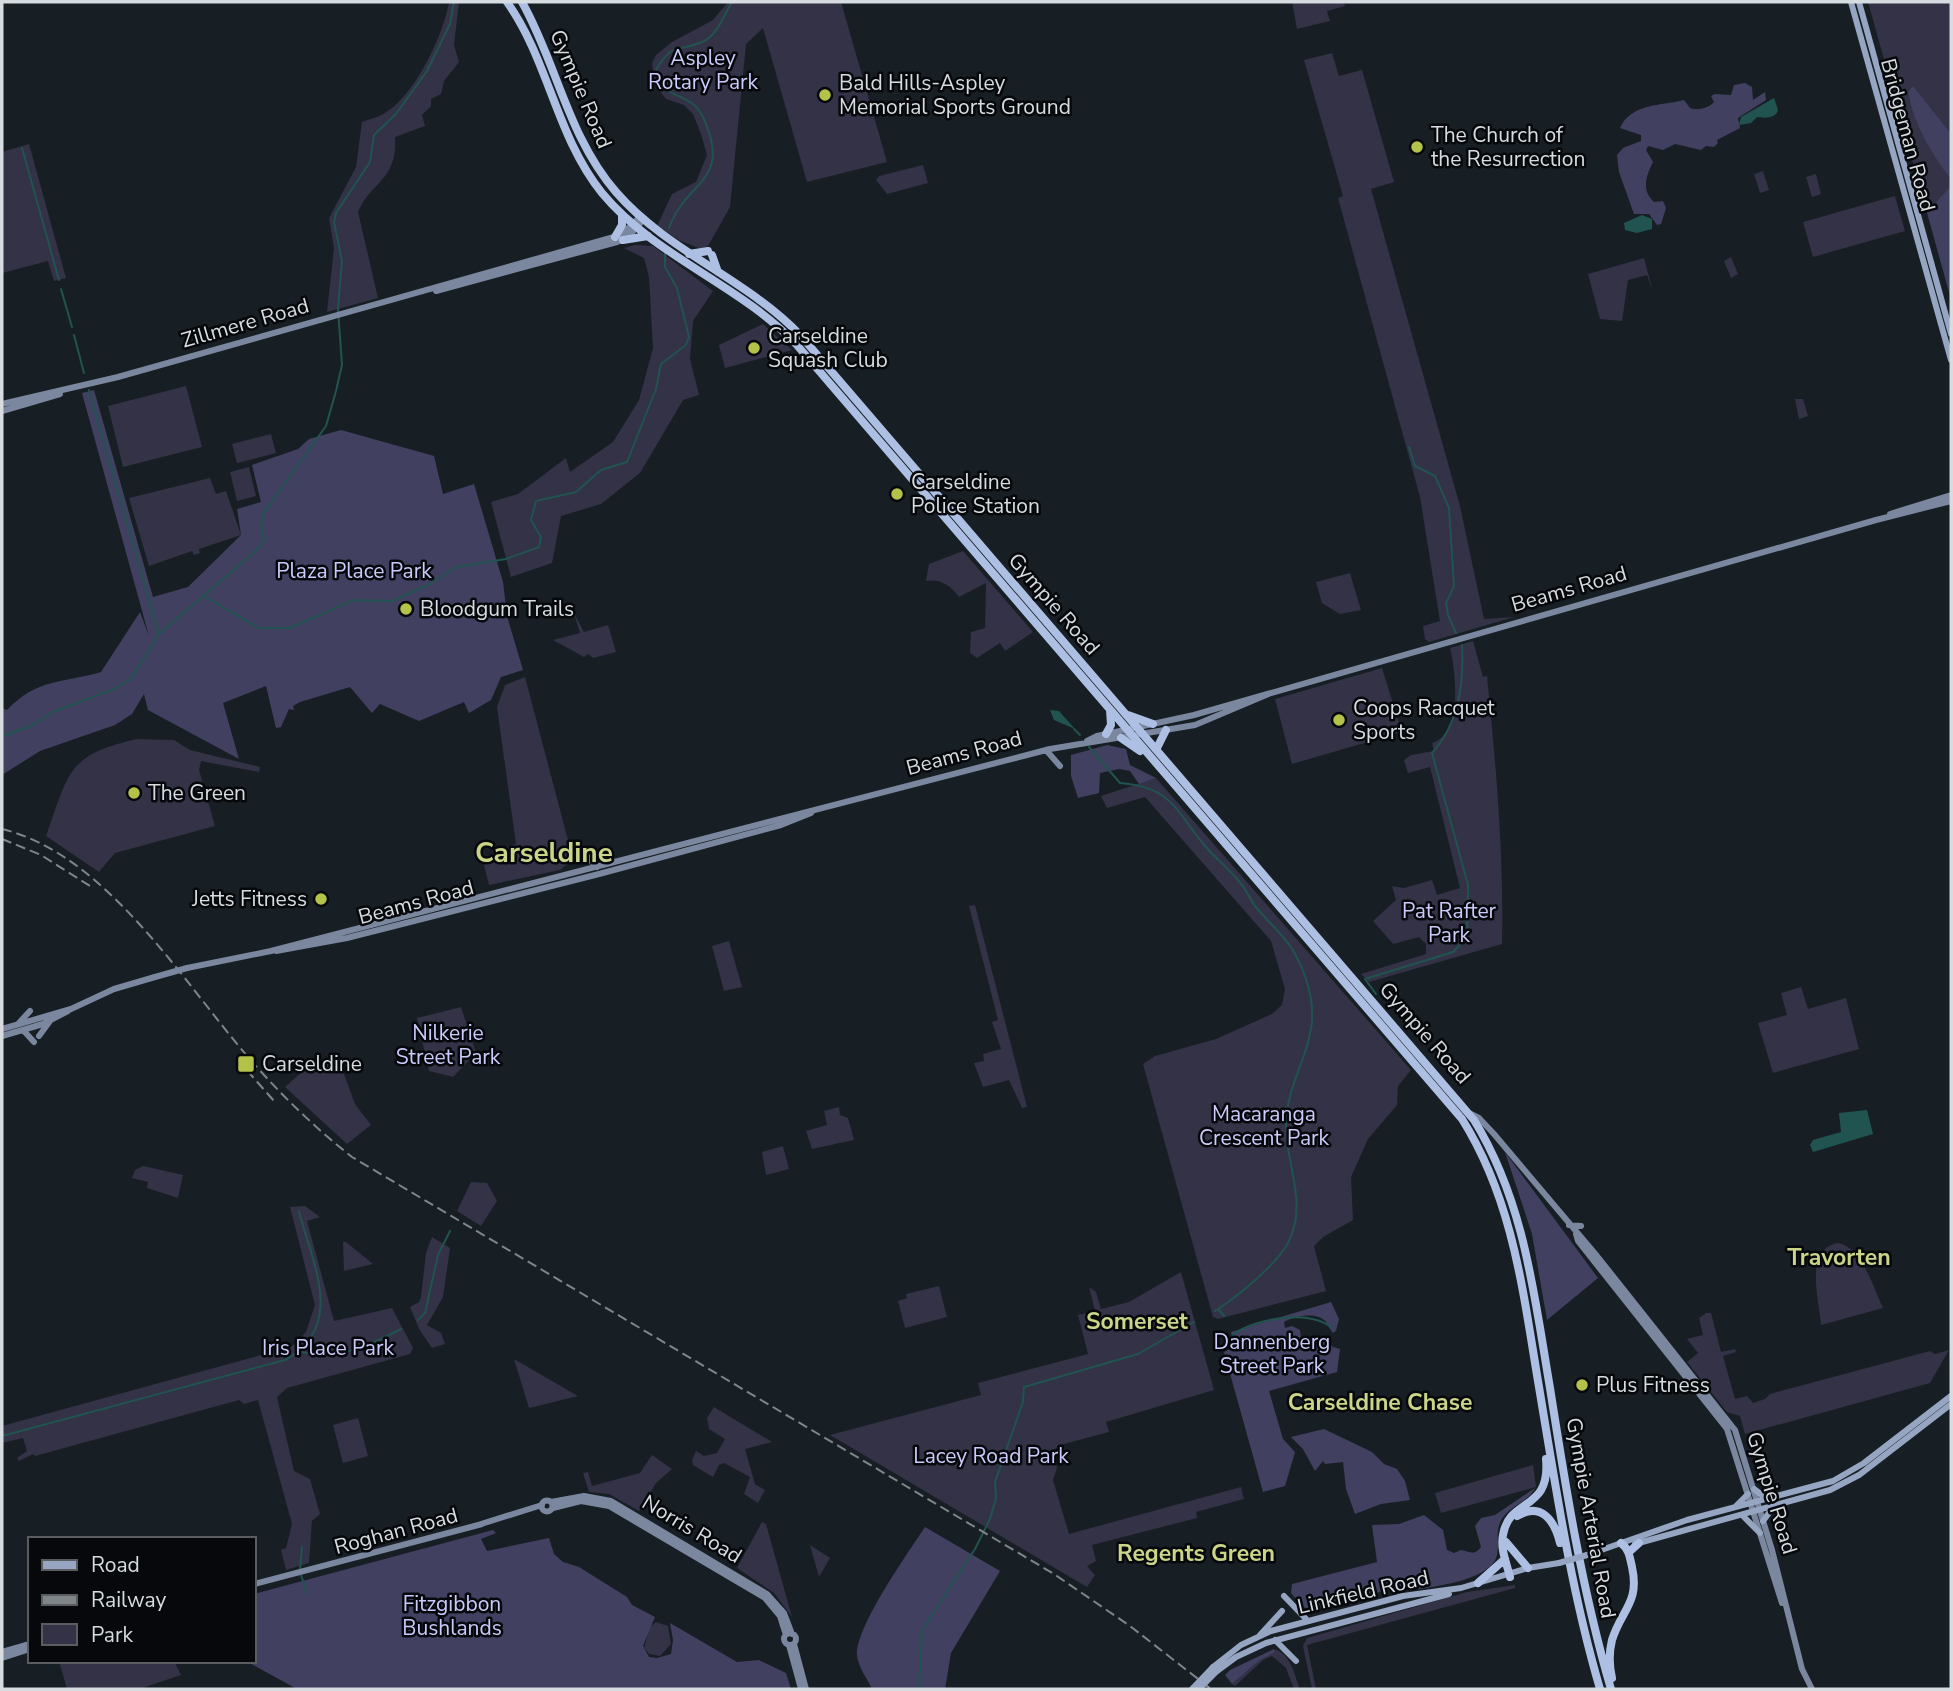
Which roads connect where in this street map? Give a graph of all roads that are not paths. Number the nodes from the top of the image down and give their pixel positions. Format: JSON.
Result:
{"nodes":[{"id":1,"x":507,"y":2,"type":"edge"},
{"id":2,"x":522,"y":2,"type":"edge"},
{"id":3,"x":1851,"y":2,"type":"edge"},
{"id":4,"x":1859,"y":2,"type":"edge"},
{"id":5,"x":622,"y":215,"type":"junction"},
{"id":6,"x":641,"y":218,"type":"junction"},
{"id":7,"x":634,"y":226,"type":"junction"},
{"id":8,"x":653,"y":236,"type":"junction"},
{"id":9,"x":619,"y":238,"type":"junction"},
{"id":10,"x":675,"y":249,"type":"junction"},
{"id":11,"x":689,"y":254,"type":"junction"},
{"id":12,"x":718,"y":273,"type":"junction"},
{"id":13,"x":1951,"y":334,"type":"edge"},
{"id":14,"x":1951,"y":360,"type":"edge"},
{"id":15,"x":72,"y":389,"type":"junction"},
{"id":16,"x":2,"y":404,"type":"edge"},
{"id":17,"x":2,"y":411,"type":"edge"},
{"id":18,"x":903,"y":462,"type":"junction"},
{"id":19,"x":1951,"y":495,"type":"edge"},
{"id":20,"x":1951,"y":501,"type":"edge"},
{"id":21,"x":1876,"y":520,"type":"junction"},
{"id":22,"x":1271,"y":693,"type":"junction"},
{"id":23,"x":1213,"y":709,"type":"junction"},
{"id":24,"x":1110,"y":710,"type":"junction"},
{"id":25,"x":1128,"y":715,"type":"junction"},
{"id":26,"x":1216,"y":718,"type":"junction"},
{"id":27,"x":1153,"y":723,"type":"junction"},
{"id":28,"x":1141,"y":730,"type":"junction"},
{"id":29,"x":1166,"y":730,"type":"junction"},
{"id":30,"x":1129,"y":733,"type":"junction"},
{"id":31,"x":1106,"y":734,"type":"junction"},
{"id":32,"x":1121,"y":738,"type":"junction"},
{"id":33,"x":1085,"y":743,"type":"junction"},
{"id":34,"x":1157,"y":748,"type":"junction"},
{"id":35,"x":1046,"y":750,"type":"junction"},
{"id":36,"x":1146,"y":752,"type":"junction"},
{"id":37,"x":1060,"y":766,"type":"dead end"},
{"id":38,"x":812,"y":812,"type":"junction"},
{"id":39,"x":582,"y":851,"type":"dead end"},
{"id":40,"x":597,"y":867,"type":"junction"},
{"id":41,"x":271,"y":951,"type":"junction"},
{"id":42,"x":71,"y":1009,"type":"junction"},
{"id":43,"x":30,"y":1011,"type":"dead end"},
{"id":44,"x":50,"y":1021,"type":"junction"},
{"id":45,"x":20,"y":1027,"type":"junction"},
{"id":46,"x":2,"y":1029,"type":"edge"},
{"id":47,"x":2,"y":1036,"type":"edge"},
{"id":48,"x":1466,"y":1116,"type":"junction"},
{"id":49,"x":1951,"y":1396,"type":"edge"},
{"id":50,"x":1951,"y":1404,"type":"edge"},
{"id":51,"x":1546,"y":1430,"type":"junction"},
{"id":52,"x":1751,"y":1491,"type":"junction"},
{"id":53,"x":1767,"y":1499,"type":"junction"},
{"id":54,"x":1754,"y":1503,"type":"junction"},
{"id":55,"x":1774,"y":1506,"type":"junction"},
{"id":56,"x":542,"y":1507,"type":"joint"},
{"id":57,"x":1734,"y":1508,"type":"junction"},
{"id":58,"x":1756,"y":1511,"type":"junction"},
{"id":59,"x":1742,"y":1515,"type":"junction"},
{"id":60,"x":1763,"y":1521,"type":"junction"},
{"id":61,"x":1759,"y":1533,"type":"junction"},
{"id":62,"x":1506,"y":1542,"type":"junction"},
{"id":63,"x":1639,"y":1543,"type":"joint"},
{"id":64,"x":1625,"y":1547,"type":"junction"},
{"id":65,"x":1566,"y":1551,"type":"junction"},
{"id":66,"x":1506,"y":1559,"type":"junction"},
{"id":67,"x":1559,"y":1563,"type":"junction"},
{"id":68,"x":1528,"y":1569,"type":"junction"},
{"id":69,"x":1512,"y":1575,"type":"junction"},
{"id":70,"x":1478,"y":1583,"type":"junction"},
{"id":71,"x":256,"y":1584,"type":"edge"},
{"id":72,"x":1284,"y":1596,"type":"dead end"},
{"id":73,"x":1785,"y":1608,"type":"junction"},
{"id":74,"x":1282,"y":1611,"type":"dead end"},
{"id":75,"x":1308,"y":1621,"type":"junction"},
{"id":76,"x":1260,"y":1635,"type":"junction"},
{"id":77,"x":1275,"y":1640,"type":"junction"},
{"id":78,"x":28,"y":1647,"type":"edge"},
{"id":79,"x":28,"y":1648,"type":"edge"},
{"id":80,"x":2,"y":1652,"type":"edge"},
{"id":81,"x":2,"y":1658,"type":"edge"},
{"id":82,"x":1296,"y":1661,"type":"dead end"},
{"id":83,"x":1215,"y":1669,"type":"junction"},
{"id":84,"x":804,"y":1689,"type":"edge"},
{"id":85,"x":1192,"y":1689,"type":"edge"},
{"id":86,"x":1199,"y":1689,"type":"edge"},
{"id":87,"x":1600,"y":1689,"type":"edge"},
{"id":88,"x":1611,"y":1689,"type":"edge"},
{"id":89,"x":1812,"y":1689,"type":"edge"}],
"edges":[{"from":1,"to":5,"type":"highway","name":"Gympie Road"},
{"from":2,"to":6,"type":"highway","name":"Gympie Road"},
{"from":3,"to":14,"type":"main road","name":"Bridgeman Road"},
{"from":4,"to":13,"type":"main road","name":"Bridgeman Road"},
{"from":5,"to":7,"type":"highway","name":"Gympie Road"},
{"from":5,"to":9,"type":"highway"},
{"from":6,"to":7,"type":"main road","name":"Zillmere Road"},
{"from":6,"to":8,"type":"highway","name":"Gympie Road"},
{"from":7,"to":8,"type":"highway","name":"Gympie Road"},
{"from":7,"to":9,"type":"main road","name":"Zillmere Road"},
{"from":8,"to":9,"type":"highway"},
{"from":8,"to":10,"type":"highway","name":"Gympie Road"},
{"from":9,"to":15,"type":"main road","name":"Zillmere Road"},
{"from":10,"to":11,"type":"highway","name":"Gympie Road"},
{"from":10,"to":18,"type":"highway","name":"Gympie Road"},
{"from":11,"to":12,"type":"highway","name":"Gympie Road"},
{"from":11,"to":12,"type":"highway"},
{"from":12,"to":18,"type":"highway","name":"Gympie Road"},
{"from":15,"to":16,"type":"main road","name":"Zillmere Road"},
{"from":15,"to":17,"type":"main road","name":"Zillmere Road"},
{"from":18,"to":24,"type":"highway","name":"Gympie Road"},
{"from":18,"to":25,"type":"highway","name":"Gympie Road"},
{"from":19,"to":21,"type":"main road","name":"Beams Road"},
{"from":20,"to":21,"type":"main road","name":"Beams Road"},
{"from":21,"to":22,"type":"main road","name":"Beams Road"},
{"from":22,"to":23,"type":"main road","name":"Beams Road"},
{"from":22,"to":26,"type":"main road","name":"Beams Road"},
{"from":23,"to":26,"type":"main road"},
{"from":23,"to":27,"type":"main road","name":"Beams Road"},
{"from":24,"to":30,"type":"highway","name":"Gympie Road"},
{"from":24,"to":31,"type":"highway"},
{"from":25,"to":27,"type":"highway"},
{"from":25,"to":28,"type":"highway","name":"Gympie Road"},
{"from":26,"to":29,"type":"main road","name":"Beams Road"},
{"from":27,"to":28,"type":"main road","name":"Beams Road"},
{"from":28,"to":29,"type":"main road","name":"Beams Road"},
{"from":28,"to":30,"type":"main road","name":"Beams Road"},
{"from":28,"to":34,"type":"highway","name":"Gympie Road"},
{"from":29,"to":34,"type":"highway"},
{"from":30,"to":31,"type":"main road","name":"Beams Road"},
{"from":30,"to":32,"type":"main road","name":"Beams Road"},
{"from":30,"to":36,"type":"highway","name":"Gympie Road"},
{"from":31,"to":33,"type":"main road","name":"Beams Road"},
{"from":32,"to":33,"type":"main road","name":"Beams Road"},
{"from":32,"to":36,"type":"highway"},
{"from":33,"to":35,"type":"main road","name":"Beams Road"},
{"from":34,"to":48,"type":"highway","name":"Gympie Road"},
{"from":35,"to":37,"type":"main road"},
{"from":35,"to":38,"type":"main road","name":"Beams Road"},
{"from":36,"to":48,"type":"highway","name":"Gympie Road"},
{"from":38,"to":40,"type":"main road","name":"Beams Road"},
{"from":38,"to":41,"type":"main road","name":"Beams Road"},
{"from":39,"to":40,"type":"main road"},
{"from":40,"to":41,"type":"main road","name":"Beams Road"},
{"from":41,"to":42,"type":"main road","name":"Beams Road","bridge":true},
{"from":42,"to":44,"type":"main road","name":"Beams Road"},
{"from":42,"to":45,"type":"main road","name":"Beams Road"},
{"from":43,"to":45,"type":"main road"},
{"from":44,"to":45,"type":"main road","name":"Beams Road"},
{"from":44,"to":45,"type":"main road"},
{"from":45,"to":46,"type":"main road","name":"Beams Road"},
{"from":45,"to":47,"type":"main road","name":"Beams Road"},
{"from":48,"to":51,"type":"highway","name":"Gympie Arterial Road"},
{"from":48,"to":52,"type":"main road","name":"Gympie Road"},
{"from":48,"to":88,"type":"highway","name":"Gympie Arterial Road"},
{"from":49,"to":53,"type":"main road","name":"Linkfield Road"},
{"from":50,"to":55,"type":"main road"},
{"from":51,"to":65,"type":"highway","name":"Gympie Arterial Road"},
{"from":51,"to":66,"type":"highway"},
{"from":52,"to":53,"type":"main road"},
{"from":52,"to":54,"type":"main road","name":"Gympie Road"},
{"from":52,"to":57,"type":"main road"},
{"from":53,"to":54,"type":"main road","name":"Linkfield Road"},
{"from":54,"to":57,"type":"main road","name":"Linkfield Road"},
{"from":54,"to":58,"type":"main road","name":"Gympie Road"},
{"from":55,"to":58,"type":"main road"},
{"from":55,"to":60,"type":"main road"},
{"from":56,"to":71,"type":"main road","name":"Roghan Road"},
{"from":56,"to":84,"type":"main road","name":"Norris Road"},
{"from":57,"to":64,"type":"main road","name":"Linkfield Road"},
{"from":58,"to":59,"type":"main road"},
{"from":58,"to":60,"type":"main road","name":"Gympie Road"},
{"from":58,"to":61,"type":"main road","name":"Gympie Road"},
{"from":59,"to":61,"type":"main road"},
{"from":59,"to":63,"type":"main road"},
{"from":60,"to":73,"type":"main road","name":"Gympie Road"},
{"from":61,"to":73,"type":"main road","name":"Gympie Road"},
{"from":62,"to":65,"type":"highway"},
{"from":62,"to":68,"type":"highway"},
{"from":62,"to":69,"type":"highway"},
{"from":63,"to":64,"type":"highway"},
{"from":64,"to":67,"type":"main road","name":"Linkfield Road","bridge":true},
{"from":64,"to":88,"type":"highway"},
{"from":65,"to":87,"type":"highway","name":"Gympie Arterial Road"},
{"from":66,"to":69,"type":"highway"},
{"from":66,"to":70,"type":"highway"},
{"from":67,"to":68,"type":"main road","name":"Linkfield Road"},
{"from":67,"to":69,"type":"main road","name":"Linkfield Road"},
{"from":68,"to":69,"type":"main road","name":"Linkfield Road"},
{"from":69,"to":70,"type":"main road","name":"Linkfield Road"},
{"from":69,"to":77,"type":"main road","name":"Linkfield Road"},
{"from":70,"to":75,"type":"main road","name":"Linkfield Road"},
{"from":72,"to":75,"type":"main road"},
{"from":73,"to":89,"type":"main road","name":"Gympie Road"},
{"from":74,"to":76,"type":"main road"},
{"from":75,"to":76,"type":"main road","name":"Linkfield Road"},
{"from":76,"to":83,"type":"main road","name":"Linkfield Road"},
{"from":77,"to":82,"type":"main road"},
{"from":77,"to":83,"type":"main road","name":"Linkfield Road"},
{"from":78,"to":80,"type":"main road"},
{"from":79,"to":81,"type":"main road"},
{"from":83,"to":85,"type":"main road","name":"Linkfield Road","bridge":true},
{"from":83,"to":86,"type":"main road","name":"Linkfield Road","bridge":true}]}
